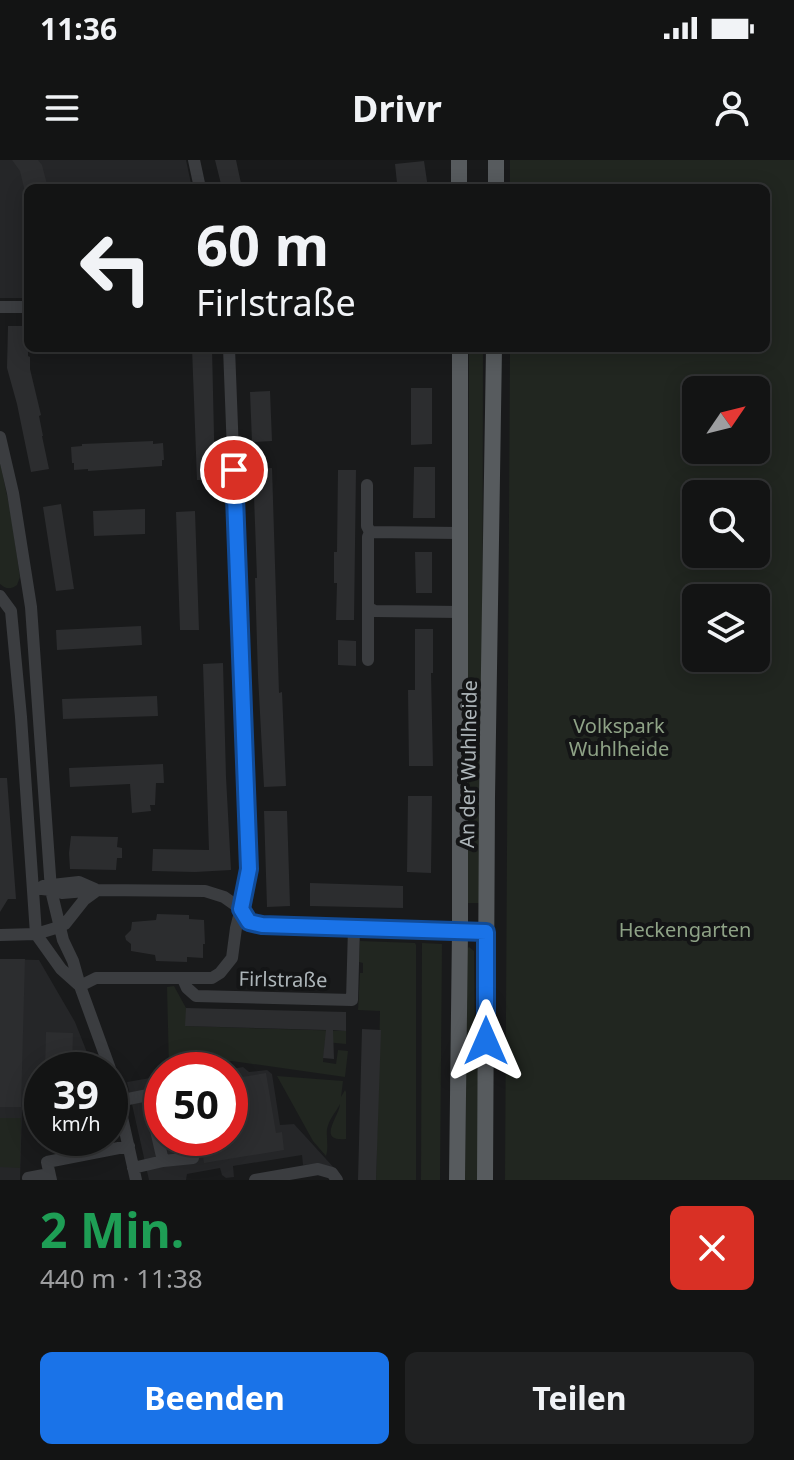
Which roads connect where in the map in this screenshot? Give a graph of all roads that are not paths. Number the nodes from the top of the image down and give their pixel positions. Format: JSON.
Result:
{"nodes":[{"id":1,"x":194,"y":160,"type":"edge"},
{"id":2,"x":459,"y":160,"type":"edge"},
{"id":3,"x":496,"y":160,"type":"edge"},
{"id":4,"x":199,"y":184,"type":"edge"},
{"id":5,"x":459,"y":184,"type":"edge"},
{"id":6,"x":496,"y":184,"type":"edge"},
{"id":7,"x":0,"y":307,"type":"edge"},
{"id":8,"x":24,"y":307,"type":"edge"},
{"id":9,"x":229,"y":352,"type":"edge"},
{"id":10,"x":460,"y":352,"type":"edge"},
{"id":11,"x":494,"y":352,"type":"edge"},
{"id":12,"x":0,"y":437,"type":"edge"},
{"id":13,"x":367,"y":485,"type":"dead end"},
{"id":14,"x":370,"y":532,"type":"junction"},
{"id":15,"x":459,"y":533,"type":"junction"},
{"id":16,"x":0,"y":596,"type":"edge"},
{"id":17,"x":31,"y":607,"type":"junction"},
{"id":18,"x":369,"y":608,"type":"junction"},
{"id":19,"x":11,"y":611,"type":"junction"},
{"id":20,"x":460,"y":612,"type":"junction"},
{"id":21,"x":368,"y":660,"type":"dead end"},
{"id":22,"x":51,"y":887,"type":"junction"},
{"id":23,"x":33,"y":888,"type":"junction"},
{"id":24,"x":98,"y":890,"type":"junction"},
{"id":25,"x":241,"y":909,"type":"junction"},
{"id":26,"x":59,"y":927,"type":"junction"},
{"id":27,"x":354,"y":928,"type":"junction"},
{"id":28,"x":460,"y":931,"type":"junction"},
{"id":29,"x":486,"y":932,"type":"junction"},
{"id":30,"x":36,"y":934,"type":"junction"},
{"id":31,"x":0,"y":935,"type":"edge"},
{"id":32,"x":183,"y":979,"type":"junction"},
{"id":33,"x":80,"y":986,"type":"junction"},
{"id":34,"x":104,"y":1052,"type":"edge"},
{"id":35,"x":128,"y":1142,"type":"edge"},
{"id":36,"x":129,"y":1146,"type":"junction"},
{"id":37,"x":162,"y":1156,"type":"edge"},
{"id":38,"x":192,"y":1156,"type":"edge"},
{"id":39,"x":163,"y":1161,"type":"junction"},
{"id":40,"x":134,"y":1174,"type":"edge"},
{"id":41,"x":50,"y":1177,"type":"edge"},
{"id":42,"x":28,"y":1178,"type":"edge"},
{"id":43,"x":255,"y":1180,"type":"edge"},
{"id":44,"x":337,"y":1180,"type":"edge"},
{"id":45,"x":457,"y":1180,"type":"edge"},
{"id":46,"x":485,"y":1180,"type":"edge"}],
"edges":[{"from":1,"to":4,"type":"street"},
{"from":2,"to":5,"type":"main road"},
{"from":3,"to":6,"type":"main road"},
{"from":7,"to":8,"type":"street"},
{"from":9,"to":25,"type":"street","name":"Firlstraße"},
{"from":10,"to":15,"type":"main road","name":"An der Wuhlheide"},
{"from":11,"to":29,"type":"main road","name":"An der Wuhlheide"},
{"from":12,"to":17,"type":"street"},
{"from":13,"to":14,"type":"street"},
{"from":14,"to":15,"type":"street"},
{"from":14,"to":18,"type":"street"},
{"from":15,"to":20,"type":"main road","name":"An der Wuhlheide"},
{"from":16,"to":19,"type":"street"},
{"from":17,"to":19,"type":"street"},
{"from":17,"to":22,"type":"street"},
{"from":18,"to":20,"type":"street"},
{"from":18,"to":21,"type":"street"},
{"from":19,"to":23,"type":"street"},
{"from":20,"to":28,"type":"main road","name":"An der Wuhlheide"},
{"from":22,"to":23,"type":"street"},
{"from":22,"to":24,"type":"street"},
{"from":22,"to":26,"type":"street"},
{"from":23,"to":30,"type":"street"},
{"from":24,"to":25,"type":"street"},
{"from":24,"to":26,"type":"street"},
{"from":25,"to":27,"type":"street"},
{"from":25,"to":32,"type":"street","name":"Firlstraße"},
{"from":26,"to":30,"type":"street"},
{"from":26,"to":33,"type":"street"},
{"from":27,"to":28,"type":"street"},
{"from":27,"to":32,"type":"street","name":"Firlstraße"},
{"from":28,"to":29,"type":"street"},
{"from":28,"to":45,"type":"main road","name":"An der Wuhlheide"},
{"from":29,"to":46,"type":"main road","name":"An der Wuhlheide"},
{"from":30,"to":31,"type":"street"},
{"from":30,"to":33,"type":"street"},
{"from":32,"to":33,"type":"street","name":"Firlstraße"},
{"from":33,"to":34,"type":"street"},
{"from":35,"to":36,"type":"street"},
{"from":36,"to":40,"type":"street"},
{"from":36,"to":41,"type":"street"},
{"from":37,"to":39,"type":"street"},
{"from":38,"to":39,"type":"street"},
{"from":39,"to":40,"type":"street"},
{"from":41,"to":42,"type":"street"},
{"from":43,"to":44,"type":"street"}]}
